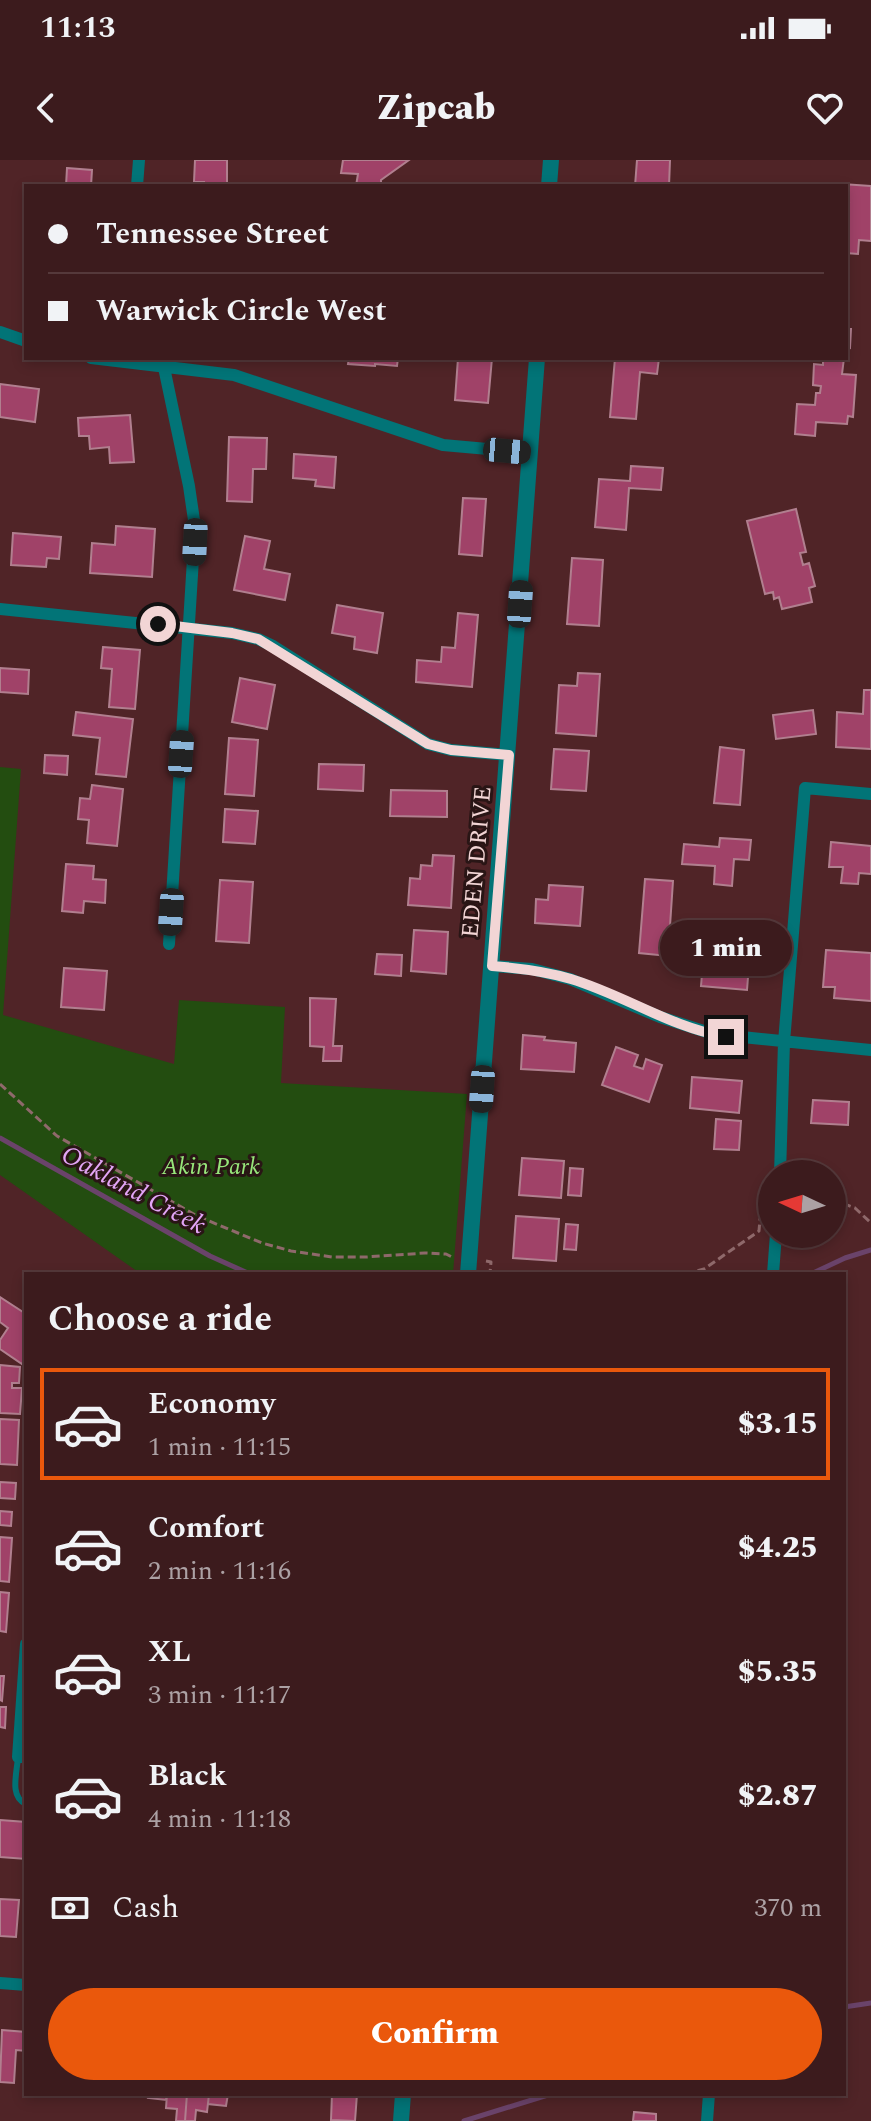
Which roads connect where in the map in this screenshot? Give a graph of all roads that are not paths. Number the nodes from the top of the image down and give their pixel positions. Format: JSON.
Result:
{"nodes":[{"id":1,"x":139,"y":160,"type":"edge"},
{"id":2,"x":551,"y":160,"type":"edge"},
{"id":3,"x":137,"y":184,"type":"edge"},
{"id":4,"x":549,"y":184,"type":"edge"},
{"id":5,"x":0,"y":332,"type":"edge"},
{"id":6,"x":24,"y":340,"type":"edge"},
{"id":7,"x":127,"y":360,"type":"edge"},
{"id":8,"x":537,"y":360,"type":"edge"},
{"id":9,"x":163,"y":362,"type":"edge"},
{"id":10,"x":531,"y":453,"type":"junction"},
{"id":11,"x":0,"y":609,"type":"edge"},
{"id":12,"x":190,"y":627,"type":"junction"},
{"id":13,"x":509,"y":755,"type":"junction"},
{"id":14,"x":871,"y":794,"type":"edge"},
{"id":15,"x":169,"y":944,"type":"dead end"},
{"id":16,"x":492,"y":966,"type":"junction"},
{"id":17,"x":784,"y":1042,"type":"junction"},
{"id":18,"x":871,"y":1050,"type":"edge"},
{"id":19,"x":780,"y":1160,"type":"edge"},
{"id":20,"x":775,"y":1248,"type":"edge"},
{"id":21,"x":468,"y":1272,"type":"edge"},
{"id":22,"x":773,"y":1272,"type":"edge"},
{"id":23,"x":24,"y":1700,"type":"edge"},
{"id":24,"x":22,"y":1757,"type":"edge"},
{"id":25,"x":24,"y":1803,"type":"edge"},
{"id":26,"x":0,"y":1983,"type":"edge"},
{"id":27,"x":24,"y":1985,"type":"edge"},
{"id":28,"x":403,"y":2096,"type":"edge"},
{"id":29,"x":709,"y":2096,"type":"edge"},
{"id":30,"x":401,"y":2121,"type":"edge"},
{"id":31,"x":707,"y":2121,"type":"edge"}],
"edges":[{"from":1,"to":3,"type":"street"},
{"from":2,"to":4,"type":"street"},
{"from":5,"to":6,"type":"street"},
{"from":7,"to":9,"type":"street"},
{"from":8,"to":10,"type":"street","name":"EDEN DRIVE"},
{"from":9,"to":10,"type":"street"},
{"from":9,"to":12,"type":"street"},
{"from":10,"to":13,"type":"street","name":"EDEN DRIVE"},
{"from":11,"to":12,"type":"street"},
{"from":12,"to":13,"type":"street"},
{"from":12,"to":15,"type":"street"},
{"from":13,"to":16,"type":"street","name":"EDEN DRIVE"},
{"from":14,"to":17,"type":"street"},
{"from":16,"to":17,"type":"street"},
{"from":16,"to":21,"type":"street","name":"EDEN DRIVE"},
{"from":17,"to":18,"type":"street"},
{"from":17,"to":19,"type":"street"},
{"from":20,"to":22,"type":"street"},
{"from":23,"to":24,"type":"street"},
{"from":24,"to":25,"type":"lane"},
{"from":26,"to":27,"type":"street"},
{"from":28,"to":30,"type":"street"},
{"from":29,"to":31,"type":"street"}]}
